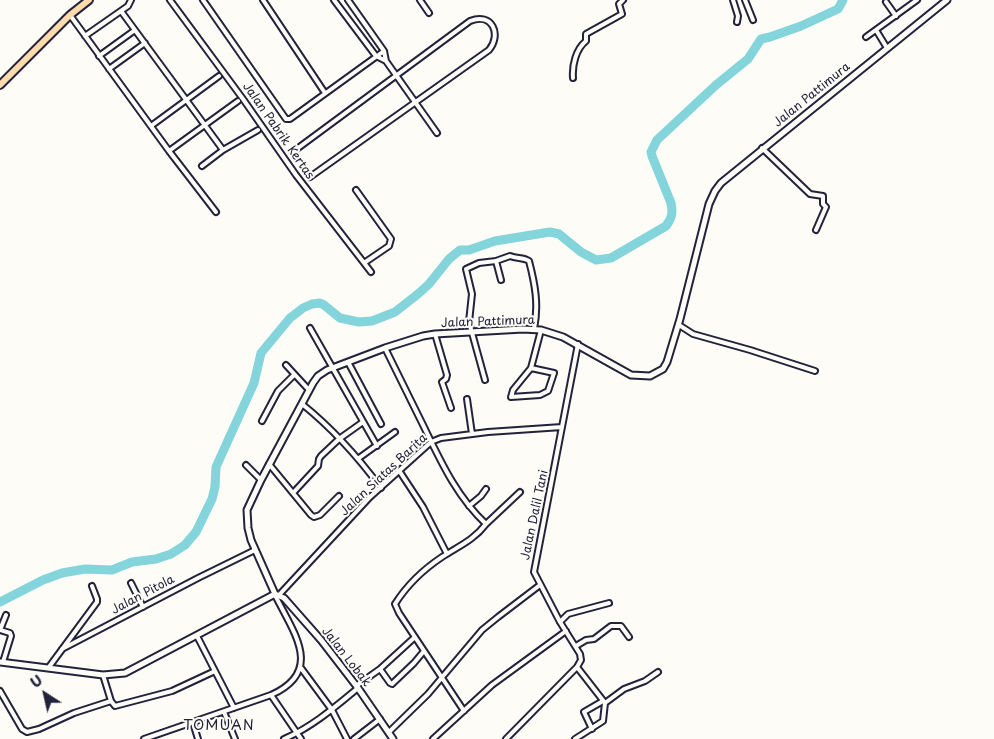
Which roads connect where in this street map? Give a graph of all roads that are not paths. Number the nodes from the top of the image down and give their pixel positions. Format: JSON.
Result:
{"nodes":[{"id":1,"x":89,"y":0,"type":"edge"},
{"id":2,"x":131,"y":0,"type":"edge"},
{"id":3,"x":170,"y":0,"type":"edge"},
{"id":4,"x":203,"y":0,"type":"edge"},
{"id":5,"x":263,"y":0,"type":"edge"},
{"id":6,"x":334,"y":0,"type":"edge"},
{"id":7,"x":348,"y":0,"type":"edge"},
{"id":8,"x":420,"y":0,"type":"edge"},
{"id":9,"x":623,"y":0,"type":"edge"},
{"id":10,"x":733,"y":0,"type":"edge"},
{"id":11,"x":745,"y":0,"type":"edge"},
{"id":12,"x":916,"y":0,"type":"edge"},
{"id":13,"x":947,"y":0,"type":"edge"},
{"id":14,"x":886,"y":2,"type":"dead end"},
{"id":15,"x":121,"y":10,"type":"junction"},
{"id":16,"x":429,"y":13,"type":"dead end"},
{"id":17,"x":70,"y":15,"type":"junction"},
{"id":18,"x":896,"y":16,"type":"junction"},
{"id":19,"x":754,"y":20,"type":"dead end"},
{"id":20,"x":737,"y":22,"type":"dead end"},
{"id":21,"x":135,"y":30,"type":"junction"},
{"id":22,"x":876,"y":30,"type":"junction"},
{"id":23,"x":85,"y":36,"type":"junction"},
{"id":24,"x":866,"y":37,"type":"dead end"},
{"id":25,"x":144,"y":43,"type":"junction"},
{"id":26,"x":887,"y":48,"type":"junction"},
{"id":27,"x":384,"y":51,"type":"junction"},
{"id":28,"x":99,"y":56,"type":"junction"},
{"id":29,"x":376,"y":56,"type":"junction"},
{"id":30,"x":386,"y":61,"type":"junction"},
{"id":31,"x":109,"y":69,"type":"junction"},
{"id":32,"x":219,"y":76,"type":"dead end"},
{"id":33,"x":396,"y":76,"type":"junction"},
{"id":34,"x":573,"y":78,"type":"dead end"},
{"id":35,"x":0,"y":85,"type":"edge"},
{"id":36,"x":326,"y":93,"type":"junction"},
{"id":37,"x":186,"y":100,"type":"junction"},
{"id":38,"x":238,"y":101,"type":"dead end"},
{"id":39,"x":417,"y":105,"type":"junction"},
{"id":40,"x":151,"y":126,"type":"junction"},
{"id":41,"x":205,"y":126,"type":"junction"},
{"id":42,"x":258,"y":130,"type":"dead end"},
{"id":43,"x":437,"y":133,"type":"dead end"},
{"id":44,"x":762,"y":148,"type":"junction"},
{"id":45,"x":222,"y":150,"type":"junction"},
{"id":46,"x":294,"y":151,"type":"dead end"},
{"id":47,"x":169,"y":152,"type":"junction"},
{"id":48,"x":202,"y":166,"type":"dead end"},
{"id":49,"x":310,"y":177,"type":"dead end"},
{"id":50,"x":356,"y":190,"type":"dead end"},
{"id":51,"x":216,"y":212,"type":"dead end"},
{"id":52,"x":816,"y":230,"type":"dead end"},
{"id":53,"x":496,"y":261,"type":"junction"},
{"id":54,"x":364,"y":263,"type":"junction"},
{"id":55,"x":371,"y":272,"type":"dead end"},
{"id":56,"x":501,"y":280,"type":"dead end"},
{"id":57,"x":678,"y":327,"type":"junction"},
{"id":58,"x":310,"y":328,"type":"dead end"},
{"id":59,"x":534,"y":329,"type":"junction"},
{"id":60,"x":540,"y":330,"type":"junction"},
{"id":61,"x":472,"y":332,"type":"junction"},
{"id":62,"x":435,"y":334,"type":"junction"},
{"id":63,"x":578,"y":344,"type":"junction"},
{"id":64,"x":384,"y":348,"type":"junction"},
{"id":65,"x":348,"y":362,"type":"junction"},
{"id":66,"x":286,"y":365,"type":"dead end"},
{"id":67,"x":334,"y":368,"type":"junction"},
{"id":68,"x":531,"y":368,"type":"junction"},
{"id":69,"x":815,"y":371,"type":"dead end"},
{"id":70,"x":294,"y":375,"type":"junction"},
{"id":71,"x":485,"y":380,"type":"dead end"},
{"id":72,"x":309,"y":390,"type":"junction"},
{"id":73,"x":467,"y":399,"type":"dead end"},
{"id":74,"x":302,"y":404,"type":"junction"},
{"id":75,"x":451,"y":408,"type":"dead end"},
{"id":76,"x":262,"y":421,"type":"dead end"},
{"id":77,"x":364,"y":422,"type":"junction"},
{"id":78,"x":381,"y":424,"type":"dead end"},
{"id":79,"x":562,"y":427,"type":"junction"},
{"id":80,"x":395,"y":432,"type":"dead end"},
{"id":81,"x":472,"y":434,"type":"junction"},
{"id":82,"x":340,"y":439,"type":"junction"},
{"id":83,"x":431,"y":442,"type":"junction"},
{"id":84,"x":377,"y":446,"type":"junction"},
{"id":85,"x":359,"y":458,"type":"junction"},
{"id":86,"x":270,"y":464,"type":"junction"},
{"id":87,"x":246,"y":465,"type":"dead end"},
{"id":88,"x":400,"y":472,"type":"junction"},
{"id":89,"x":261,"y":480,"type":"junction"},
{"id":90,"x":381,"y":488,"type":"junction"},
{"id":91,"x":486,"y":489,"type":"dead end"},
{"id":92,"x":520,"y":492,"type":"dead end"},
{"id":93,"x":293,"y":493,"type":"junction"},
{"id":94,"x":340,"y":496,"type":"dead end"},
{"id":95,"x":469,"y":506,"type":"junction"},
{"id":96,"x":486,"y":524,"type":"junction"},
{"id":97,"x":255,"y":550,"type":"junction"},
{"id":98,"x":447,"y":554,"type":"junction"},
{"id":99,"x":131,"y":583,"type":"dead end"},
{"id":100,"x":540,"y":585,"type":"junction"},
{"id":101,"x":92,"y":586,"type":"dead end"},
{"id":102,"x":277,"y":595,"type":"junction"},
{"id":103,"x":608,"y":603,"type":"dead end"},
{"id":104,"x":143,"y":607,"type":"junction"},
{"id":105,"x":6,"y":615,"type":"dead end"},
{"id":106,"x":560,"y":622,"type":"junction"},
{"id":107,"x":566,"y":631,"type":"junction"},
{"id":108,"x":197,"y":636,"type":"junction"},
{"id":109,"x":415,"y":637,"type":"junction"},
{"id":110,"x":630,"y":637,"type":"dead end"},
{"id":111,"x":576,"y":646,"type":"junction"},
{"id":112,"x":62,"y":649,"type":"junction"},
{"id":113,"x":424,"y":651,"type":"junction"},
{"id":114,"x":2,"y":662,"type":"edge"},
{"id":115,"x":577,"y":667,"type":"junction"},
{"id":116,"x":49,"y":668,"type":"junction"},
{"id":117,"x":301,"y":668,"type":"junction"},
{"id":118,"x":380,"y":669,"type":"junction"},
{"id":119,"x":214,"y":671,"type":"junction"},
{"id":120,"x":658,"y":672,"type":"dead end"},
{"id":121,"x":103,"y":675,"type":"junction"},
{"id":122,"x":442,"y":678,"type":"junction"},
{"id":123,"x":357,"y":687,"type":"junction"},
{"id":124,"x":0,"y":691,"type":"edge"},
{"id":125,"x":271,"y":695,"type":"junction"},
{"id":126,"x":111,"y":701,"type":"junction"},
{"id":127,"x":604,"y":702,"type":"junction"},
{"id":128,"x":234,"y":708,"type":"junction"},
{"id":129,"x":332,"y":710,"type":"junction"},
{"id":130,"x":464,"y":711,"type":"junction"},
{"id":131,"x":224,"y":712,"type":"junction"},
{"id":132,"x":380,"y":719,"type":"junction"},
{"id":133,"x":193,"y":724,"type":"junction"},
{"id":134,"x":592,"y":729,"type":"junction"},
{"id":135,"x":389,"y":732,"type":"junction"},
{"id":136,"x":297,"y":733,"type":"junction"},
{"id":137,"x":160,"y":737,"type":"edge"},
{"id":138,"x":144,"y":739,"type":"edge"},
{"id":139,"x":198,"y":739,"type":"edge"},
{"id":140,"x":235,"y":739,"type":"edge"},
{"id":141,"x":284,"y":739,"type":"edge"},
{"id":142,"x":301,"y":739,"type":"edge"},
{"id":143,"x":347,"y":739,"type":"edge"},
{"id":144,"x":354,"y":739,"type":"edge"},
{"id":145,"x":393,"y":739,"type":"edge"},
{"id":146,"x":433,"y":739,"type":"edge"},
{"id":147,"x":506,"y":739,"type":"edge"},
{"id":148,"x":575,"y":739,"type":"edge"}],
"edges":[{"from":1,"to":17,"type":"main road"},
{"from":2,"to":15,"type":"street"},
{"from":3,"to":54,"type":"street","name":"Jalan Pabrik Kertas"},
{"from":4,"to":36,"type":"street"},
{"from":5,"to":36,"type":"street"},
{"from":6,"to":29,"type":"street"},
{"from":7,"to":27,"type":"street"},
{"from":8,"to":16,"type":"street"},
{"from":9,"to":34,"type":"street"},
{"from":10,"to":20,"type":"street"},
{"from":11,"to":19,"type":"street"},
{"from":12,"to":18,"type":"street"},
{"from":13,"to":26,"type":"street","name":"Jalan Pattimura"},
{"from":14,"to":18,"type":"street"},
{"from":15,"to":21,"type":"street"},
{"from":15,"to":23,"type":"street"},
{"from":17,"to":23,"type":"street"},
{"from":17,"to":35,"type":"main road"},
{"from":18,"to":22,"type":"street"},
{"from":21,"to":25,"type":"street"},
{"from":21,"to":28,"type":"street"},
{"from":22,"to":24,"type":"street"},
{"from":22,"to":26,"type":"street"},
{"from":23,"to":28,"type":"street"},
{"from":25,"to":31,"type":"street"},
{"from":25,"to":37,"type":"street"},
{"from":26,"to":44,"type":"street","name":"Jalan Pattimura"},
{"from":27,"to":29,"type":"street"},
{"from":27,"to":30,"type":"street"},
{"from":28,"to":31,"type":"street"},
{"from":29,"to":30,"type":"street"},
{"from":29,"to":36,"type":"street"},
{"from":30,"to":33,"type":"street"},
{"from":31,"to":40,"type":"street"},
{"from":32,"to":37,"type":"street"},
{"from":33,"to":39,"type":"street"},
{"from":33,"to":39,"type":"street"},
{"from":33,"to":46,"type":"street"},
{"from":37,"to":40,"type":"street"},
{"from":37,"to":41,"type":"street"},
{"from":38,"to":41,"type":"street"},
{"from":39,"to":43,"type":"street"},
{"from":39,"to":49,"type":"street"},
{"from":40,"to":47,"type":"street"},
{"from":41,"to":45,"type":"street"},
{"from":41,"to":47,"type":"street"},
{"from":42,"to":45,"type":"street"},
{"from":44,"to":52,"type":"street"},
{"from":44,"to":57,"type":"street","name":"Jalan Pattimura"},
{"from":45,"to":48,"type":"street"},
{"from":47,"to":51,"type":"street"},
{"from":50,"to":54,"type":"street"},
{"from":53,"to":56,"type":"street"},
{"from":53,"to":59,"type":"street"},
{"from":53,"to":61,"type":"street"},
{"from":54,"to":55,"type":"street","name":"Jalan Pabrik Kertas"},
{"from":57,"to":63,"type":"street","name":"Jalan Pattimura"},
{"from":57,"to":69,"type":"street"},
{"from":58,"to":67,"type":"street"},
{"from":59,"to":60,"type":"street","name":"Jalan Pattimura"},
{"from":59,"to":61,"type":"street","name":"Jalan Pattimura"},
{"from":60,"to":63,"type":"street","name":"Jalan Pattimura"},
{"from":60,"to":68,"type":"street"},
{"from":61,"to":62,"type":"street","name":"Jalan Pattimura"},
{"from":61,"to":71,"type":"street"},
{"from":62,"to":64,"type":"street","name":"Jalan Pattimura"},
{"from":62,"to":75,"type":"street"},
{"from":63,"to":79,"type":"street","name":"Jalan Dalil Tani"},
{"from":64,"to":65,"type":"street","name":"Jalan Pattimura"},
{"from":64,"to":83,"type":"street"},
{"from":65,"to":67,"type":"street","name":"Jalan Pattimura"},
{"from":65,"to":78,"type":"street"},
{"from":66,"to":70,"type":"street"},
{"from":67,"to":72,"type":"street","name":"Jalan Pattimura"},
{"from":67,"to":77,"type":"street"},
{"from":68,"to":68,"type":"street"},
{"from":70,"to":72,"type":"street"},
{"from":70,"to":76,"type":"street"},
{"from":72,"to":74,"type":"street","name":"Jalan Pattimura"},
{"from":73,"to":81,"type":"street"},
{"from":74,"to":82,"type":"street"},
{"from":74,"to":86,"type":"street","name":"Jalan Pattimura"},
{"from":77,"to":82,"type":"street"},
{"from":77,"to":84,"type":"street"},
{"from":79,"to":81,"type":"street","name":"Jalan Siatas Barita"},
{"from":79,"to":100,"type":"street","name":"Jalan Dalil Tani"},
{"from":80,"to":84,"type":"street"},
{"from":81,"to":83,"type":"street","name":"Jalan Siatas Barita"},
{"from":82,"to":85,"type":"street"},
{"from":82,"to":93,"type":"street"},
{"from":83,"to":88,"type":"street","name":"Jalan Siatas Barita"},
{"from":83,"to":95,"type":"street"},
{"from":84,"to":85,"type":"street"},
{"from":85,"to":90,"type":"street"},
{"from":86,"to":89,"type":"street","name":"Jalan Pattimura"},
{"from":86,"to":93,"type":"street"},
{"from":87,"to":89,"type":"street"},
{"from":88,"to":90,"type":"street","name":"Jalan Siatas Barita"},
{"from":88,"to":98,"type":"street"},
{"from":89,"to":97,"type":"street","name":"Jalan Pattimura"},
{"from":90,"to":102,"type":"street","name":"Jalan Siatas Barita"},
{"from":91,"to":95,"type":"street"},
{"from":92,"to":96,"type":"street"},
{"from":93,"to":94,"type":"street"},
{"from":95,"to":96,"type":"street"},
{"from":96,"to":98,"type":"street"},
{"from":97,"to":102,"type":"street","name":"Jalan Pattimura"},
{"from":97,"to":104,"type":"street","name":"Jalan Pitola"},
{"from":98,"to":109,"type":"street"},
{"from":99,"to":104,"type":"street"},
{"from":100,"to":106,"type":"street","name":"Jalan Dalil Tani"},
{"from":100,"to":122,"type":"street"},
{"from":101,"to":112,"type":"street"},
{"from":102,"to":108,"type":"street","name":"Jalan Siatas Barita"},
{"from":102,"to":117,"type":"street","name":"Jalan Pattimura"},
{"from":102,"to":123,"type":"street","name":"Jalan Lobak"},
{"from":103,"to":106,"type":"street"},
{"from":104,"to":112,"type":"street","name":"Jalan Pitola"},
{"from":105,"to":114,"type":"street"},
{"from":106,"to":107,"type":"street","name":"Jalan Dalil Tani"},
{"from":107,"to":111,"type":"street","name":"Jalan Dalil Tani"},
{"from":107,"to":130,"type":"street"},
{"from":108,"to":119,"type":"street"},
{"from":108,"to":121,"type":"street","name":"Jalan Siatas Barita"},
{"from":109,"to":113,"type":"street"},
{"from":109,"to":118,"type":"street"},
{"from":110,"to":111,"type":"street"},
{"from":111,"to":115,"type":"street"},
{"from":112,"to":116,"type":"street","name":"Jalan Pitola"},
{"from":113,"to":118,"type":"street"},
{"from":113,"to":122,"type":"street"},
{"from":114,"to":116,"type":"street","name":"Jalan Siatas Barita"},
{"from":115,"to":127,"type":"street"},
{"from":115,"to":147,"type":"street"},
{"from":116,"to":121,"type":"street","name":"Jalan Siatas Barita"},
{"from":117,"to":125,"type":"street"},
{"from":117,"to":129,"type":"street"},
{"from":118,"to":123,"type":"street"},
{"from":119,"to":126,"type":"street"},
{"from":119,"to":128,"type":"street"},
{"from":120,"to":127,"type":"street"},
{"from":121,"to":126,"type":"street"},
{"from":122,"to":130,"type":"street"},
{"from":122,"to":135,"type":"street"},
{"from":123,"to":129,"type":"street"},
{"from":123,"to":132,"type":"street","name":"Jalan Lobak"},
{"from":124,"to":126,"type":"street"},
{"from":125,"to":128,"type":"street"},
{"from":125,"to":136,"type":"street"},
{"from":127,"to":134,"type":"street"},
{"from":127,"to":134,"type":"street"},
{"from":128,"to":131,"type":"street"},
{"from":129,"to":136,"type":"street"},
{"from":129,"to":143,"type":"street"},
{"from":130,"to":146,"type":"street"},
{"from":131,"to":133,"type":"street"},
{"from":131,"to":140,"type":"street"},
{"from":132,"to":135,"type":"street","name":"Jalan Lobak"},
{"from":132,"to":144,"type":"street"},
{"from":133,"to":137,"type":"street"},
{"from":133,"to":139,"type":"street"},
{"from":134,"to":148,"type":"street"},
{"from":135,"to":145,"type":"street","name":"Jalan Lobak"},
{"from":136,"to":141,"type":"street"},
{"from":136,"to":142,"type":"street"},
{"from":137,"to":138,"type":"street"}]}
